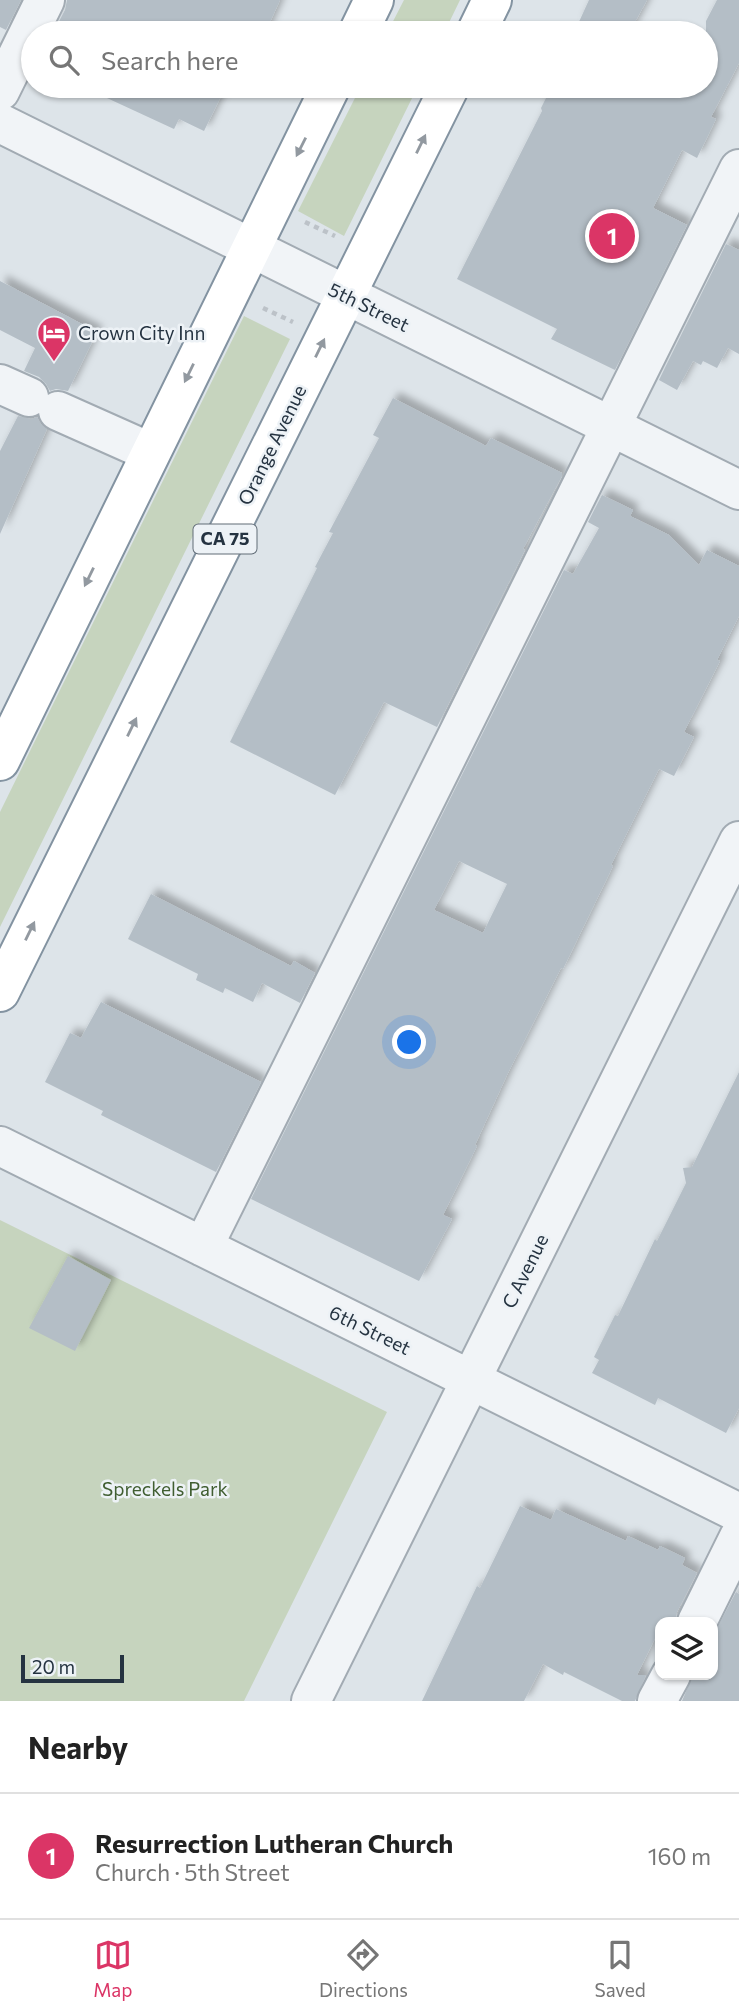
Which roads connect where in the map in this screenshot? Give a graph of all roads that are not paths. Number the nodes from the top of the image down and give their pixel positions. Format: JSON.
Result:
{"nodes":[{"id":1,"x":45,"y":0,"type":"edge"},
{"id":2,"x":374,"y":0,"type":"edge"},
{"id":3,"x":492,"y":0,"type":"edge"},
{"id":4,"x":35,"y":21,"type":"edge"},
{"id":5,"x":364,"y":21,"type":"edge"},
{"id":6,"x":482,"y":21,"type":"edge"},
{"id":7,"x":21,"y":49,"type":"edge"},
{"id":8,"x":0,"y":91,"type":"edge"},
{"id":9,"x":325,"y":98,"type":"edge"},
{"id":10,"x":444,"y":98,"type":"edge"},
{"id":11,"x":0,"y":123,"type":"edge"},
{"id":12,"x":739,"y":169,"type":"edge"},
{"id":13,"x":251,"y":247,"type":"junction"},
{"id":14,"x":346,"y":295,"type":"junction"},
{"id":15,"x":29,"y":397,"type":"edge"},
{"id":16,"x":611,"y":426,"type":"junction"},
{"id":17,"x":150,"y":452,"type":"junction"},
{"id":18,"x":739,"y":490,"type":"edge"},
{"id":19,"x":0,"y":761,"type":"edge"},
{"id":20,"x":739,"y":841,"type":"edge"},
{"id":21,"x":0,"y":992,"type":"edge"},
{"id":22,"x":0,"y":1146,"type":"edge"},
{"id":23,"x":203,"y":1247,"type":"junction"},
{"id":24,"x":471,"y":1380,"type":"junction"},
{"id":25,"x":739,"y":1513,"type":"edge"},
{"id":26,"x":739,"y":1537,"type":"edge"},
{"id":27,"x":699,"y":1617,"type":"edge"},
{"id":28,"x":668,"y":1680,"type":"edge"},
{"id":29,"x":311,"y":1701,"type":"edge"},
{"id":30,"x":657,"y":1701,"type":"edge"}],
"edges":[{"from":1,"to":4,"type":"street"},
{"from":2,"to":5,"type":"highway"},
{"from":3,"to":6,"type":"highway"},
{"from":7,"to":8,"type":"street"},
{"from":9,"to":13,"type":"highway","one_way":true},
{"from":14,"to":10,"type":"highway","name":"Orange Avenue","number":"CA 75","one_way":true},
{"from":11,"to":13,"type":"street","name":"5th Street"},
{"from":12,"to":16,"type":"street"},
{"from":13,"to":14,"type":"street","name":"5th Street"},
{"from":13,"to":17,"type":"highway","one_way":true},
{"from":14,"to":16,"type":"street","name":"5th Street"},
{"from":21,"to":14,"type":"highway","name":"Orange Avenue","number":"CA 75","one_way":true},
{"from":15,"to":17,"type":"street"},
{"from":16,"to":18,"type":"street","name":"5th Street"},
{"from":16,"to":23,"type":"street"},
{"from":17,"to":19,"type":"highway","one_way":true},
{"from":20,"to":24,"type":"street","name":"C Avenue"},
{"from":22,"to":23,"type":"street","name":"6th Street"},
{"from":23,"to":24,"type":"street","name":"6th Street"},
{"from":24,"to":25,"type":"street","name":"6th Street"},
{"from":24,"to":29,"type":"street","name":"C Avenue"},
{"from":26,"to":27,"type":"street"},
{"from":28,"to":30,"type":"street"}]}
